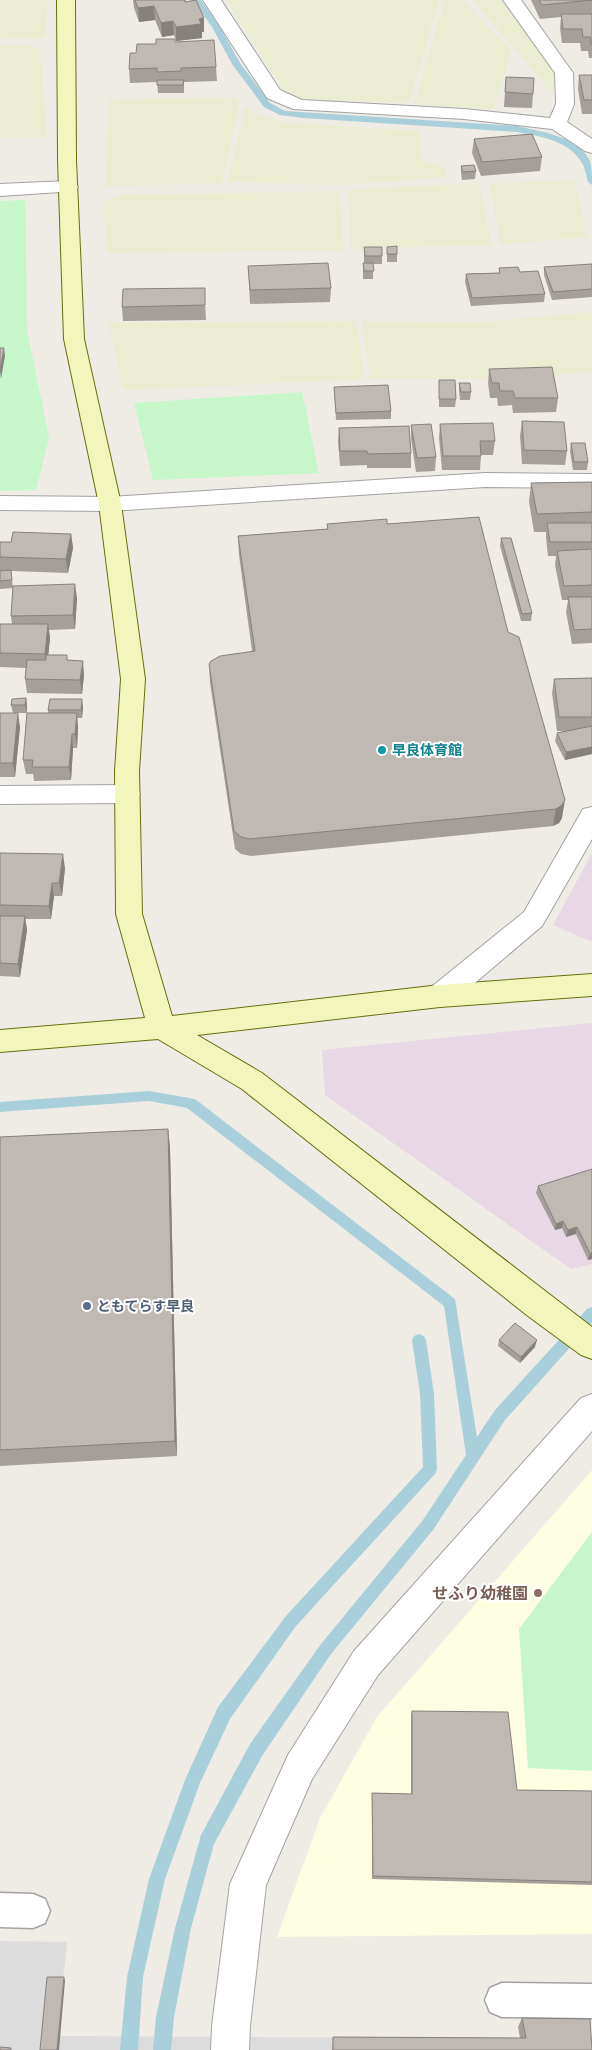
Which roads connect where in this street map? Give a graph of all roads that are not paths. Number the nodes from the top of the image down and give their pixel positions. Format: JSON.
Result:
{"nodes":[{"id":1,"x":66,"y":0,"type":"edge"},
{"id":2,"x":212,"y":0,"type":"edge"},
{"id":3,"x":512,"y":0,"type":"edge"},
{"id":4,"x":557,"y":124,"type":"junction"},
{"id":5,"x":592,"y":147,"type":"edge"},
{"id":6,"x":68,"y":187,"type":"junction"},
{"id":7,"x":0,"y":190,"type":"edge"},
{"id":8,"x":592,"y":481,"type":"edge"},
{"id":9,"x":0,"y":503,"type":"edge"},
{"id":10,"x":110,"y":504,"type":"junction"},
{"id":11,"x":127,"y":794,"type":"junction"},
{"id":12,"x":0,"y":796,"type":"edge"},
{"id":13,"x":592,"y":816,"type":"edge"},
{"id":14,"x":592,"y":985,"type":"edge"},
{"id":15,"x":440,"y":996,"type":"junction"},
{"id":16,"x":162,"y":1028,"type":"junction"},
{"id":17,"x":0,"y":1042,"type":"edge"},
{"id":18,"x":592,"y":1345,"type":"edge"},
{"id":19,"x":592,"y":1408,"type":"edge"},
{"id":20,"x":0,"y":1910,"type":"edge"},
{"id":21,"x":33,"y":1910,"type":"dead end"},
{"id":22,"x":502,"y":2000,"type":"dead end"},
{"id":23,"x":592,"y":2001,"type":"edge"},
{"id":24,"x":230,"y":2050,"type":"edge"}],
"edges":[{"from":1,"to":6,"type":"street"},
{"from":2,"to":4,"type":"street"},
{"from":3,"to":4,"type":"street"},
{"from":4,"to":5,"type":"street"},
{"from":6,"to":7,"type":"street"},
{"from":6,"to":10,"type":"street"},
{"from":8,"to":10,"type":"street"},
{"from":9,"to":10,"type":"street"},
{"from":10,"to":11,"type":"street"},
{"from":11,"to":12,"type":"street"},
{"from":11,"to":16,"type":"street"},
{"from":13,"to":15,"type":"street"},
{"from":14,"to":15,"type":"street"},
{"from":15,"to":16,"type":"street"},
{"from":16,"to":17,"type":"street"},
{"from":16,"to":18,"type":"street"},
{"from":19,"to":24,"type":"street"},
{"from":20,"to":21,"type":"lane"},
{"from":22,"to":23,"type":"lane"}]}
